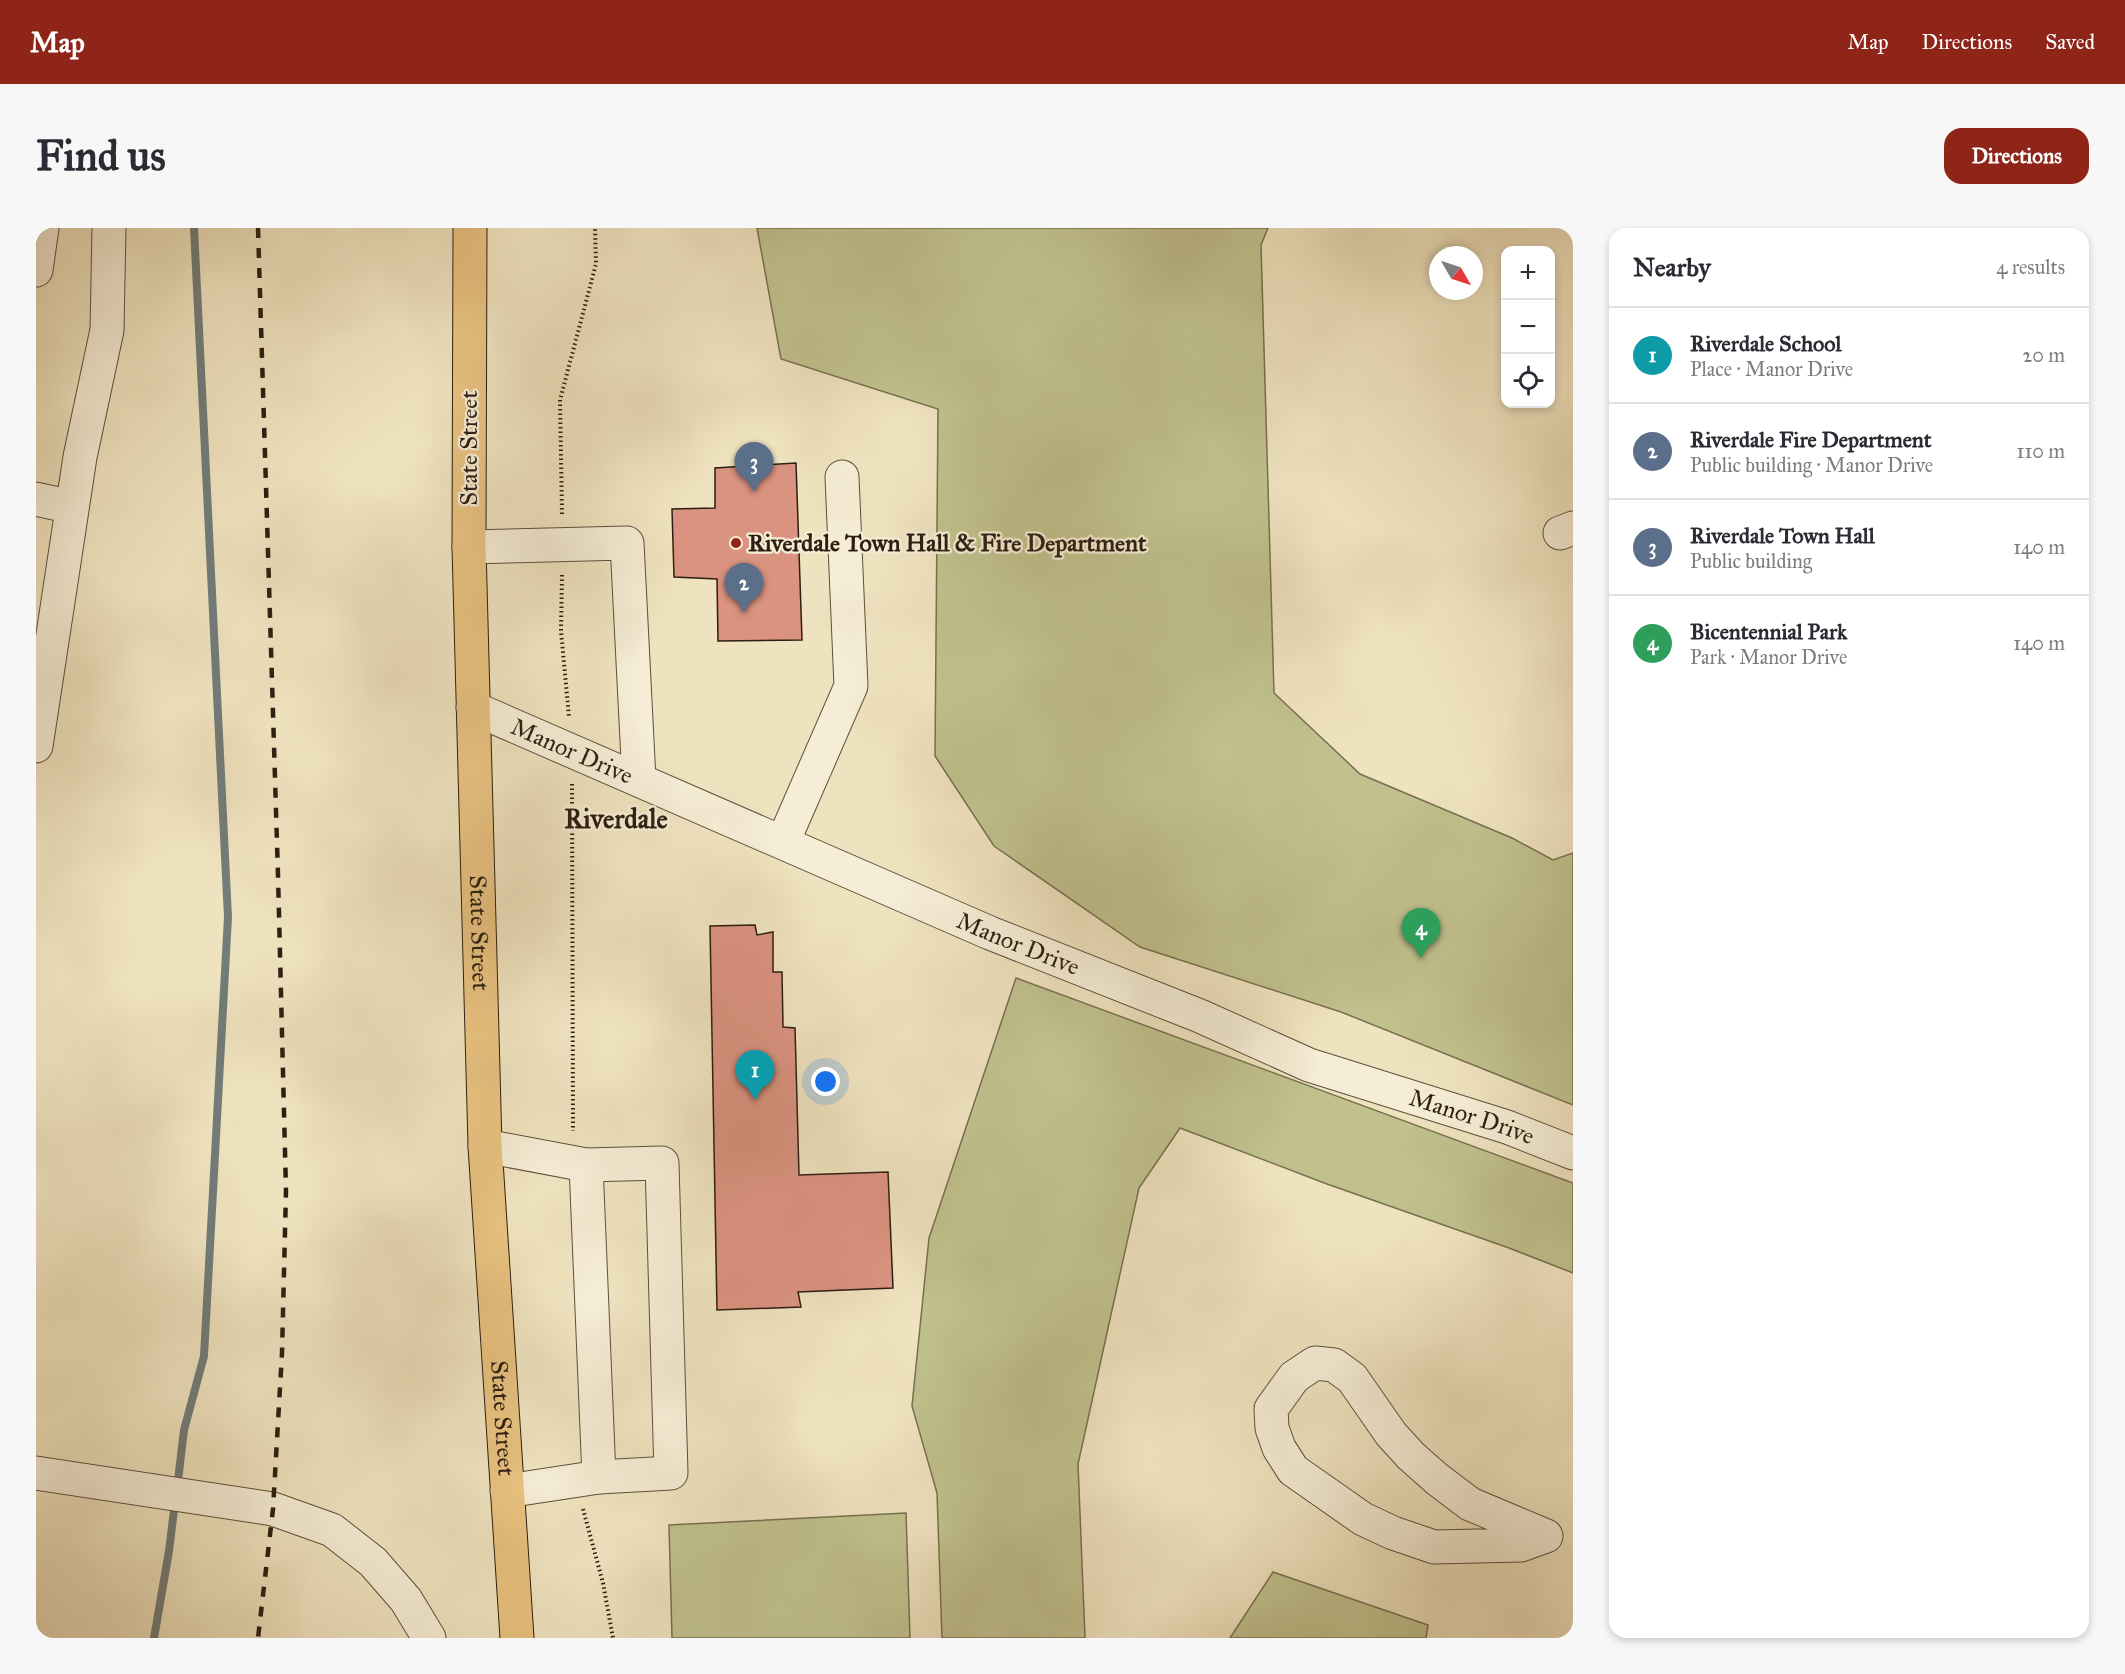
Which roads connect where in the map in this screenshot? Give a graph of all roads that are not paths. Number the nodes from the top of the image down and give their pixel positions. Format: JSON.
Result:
{"nodes":[{"id":1,"x":42,"y":228,"type":"edge"},
{"id":2,"x":109,"y":228,"type":"edge"},
{"id":3,"x":470,"y":228,"type":"edge"},
{"id":4,"x":36,"y":270,"type":"edge"},
{"id":5,"x":842,"y":477,"type":"dead end"},
{"id":6,"x":36,"y":499,"type":"edge"},
{"id":7,"x":72,"y":507,"type":"junction"},
{"id":8,"x":469,"y":547,"type":"junction"},
{"id":9,"x":473,"y":708,"type":"junction"},
{"id":10,"x":36,"y":746,"type":"edge"},
{"id":11,"x":639,"y":780,"type":"junction"},
{"id":12,"x":783,"y":842,"type":"junction"},
{"id":13,"x":485,"y":1146,"type":"junction"},
{"id":14,"x":1573,"y":1153,"type":"edge"},
{"id":15,"x":579,"y":1164,"type":"junction"},
{"id":16,"x":36,"y":1473,"type":"edge"},
{"id":17,"x":587,"y":1479,"type":"junction"},
{"id":18,"x":507,"y":1491,"type":"junction"},
{"id":19,"x":1560,"y":1538,"type":"edge"},
{"id":20,"x":429,"y":1638,"type":"edge"},
{"id":21,"x":517,"y":1638,"type":"edge"}],
"edges":[{"from":1,"to":4,"type":"street"},
{"from":2,"to":7,"type":"street"},
{"from":3,"to":8,"type":"main road","name":"State Street"},
{"from":5,"to":12,"type":"street"},
{"from":6,"to":7,"type":"street"},
{"from":7,"to":10,"type":"street"},
{"from":8,"to":9,"type":"main road","name":"State Street"},
{"from":8,"to":11,"type":"street"},
{"from":9,"to":11,"type":"street","name":"Manor Drive"},
{"from":9,"to":13,"type":"main road","name":"State Street"},
{"from":11,"to":12,"type":"street","name":"Manor Drive"},
{"from":12,"to":14,"type":"street","name":"Manor Drive"},
{"from":13,"to":15,"type":"street"},
{"from":13,"to":18,"type":"main road","name":"State Street"},
{"from":15,"to":17,"type":"street"},
{"from":15,"to":17,"type":"street"},
{"from":16,"to":20,"type":"street"},
{"from":17,"to":18,"type":"street"},
{"from":18,"to":21,"type":"main road","name":"State Street"},
{"from":19,"to":19,"type":"street"}]}
